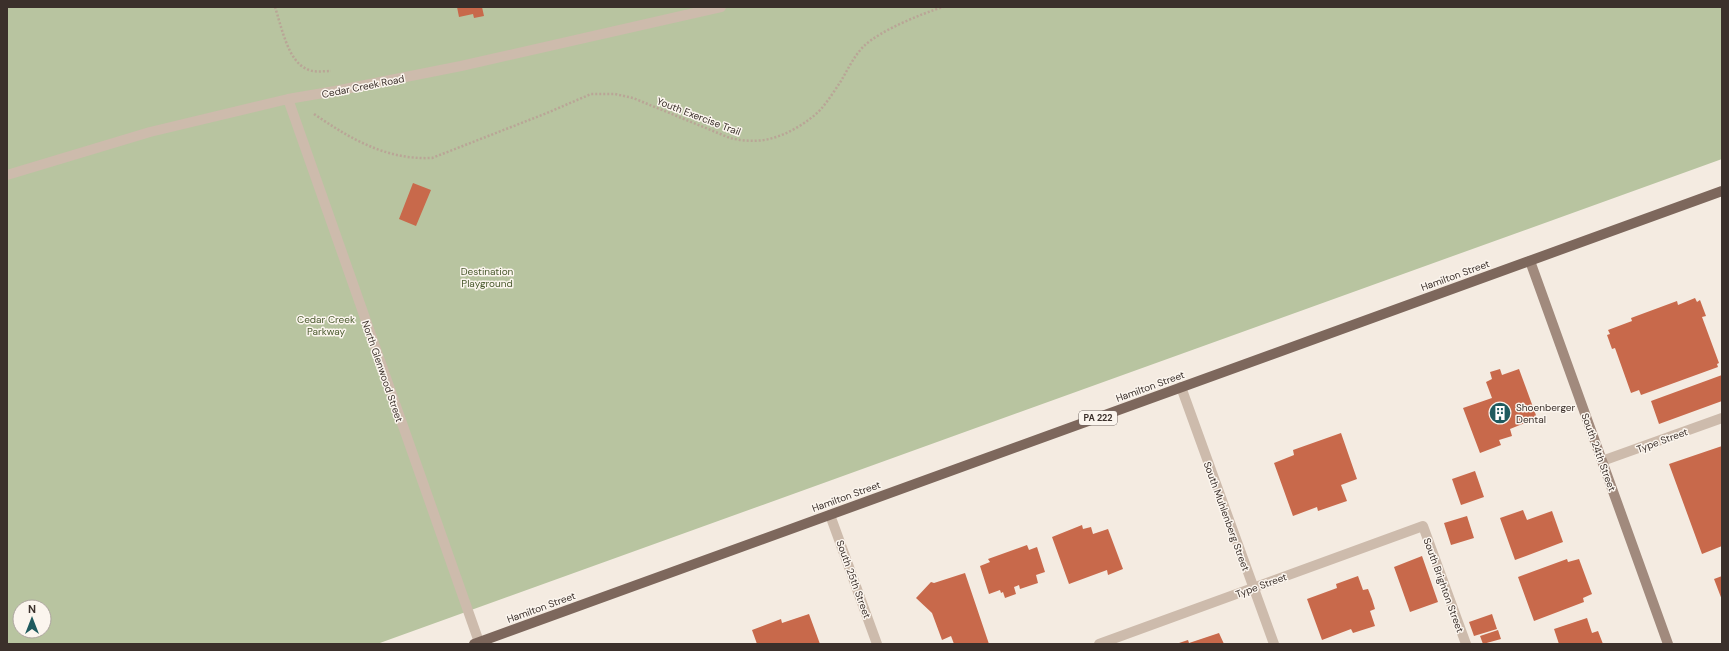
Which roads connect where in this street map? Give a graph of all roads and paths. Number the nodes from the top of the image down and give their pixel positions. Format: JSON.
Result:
{"nodes":[{"id":1,"x":275,"y":7,"type":"edge"},
{"id":2,"x":721,"y":7,"type":"edge"},
{"id":3,"x":943,"y":7,"type":"edge"},
{"id":4,"x":332,"y":71,"type":"dead end"},
{"id":5,"x":288,"y":99,"type":"junction"},
{"id":6,"x":312,"y":113,"type":"dead end"},
{"id":7,"x":7,"y":175,"type":"edge"},
{"id":8,"x":1722,"y":191,"type":"edge"},
{"id":9,"x":1530,"y":261,"type":"junction"},
{"id":10,"x":1181,"y":387,"type":"junction"},
{"id":11,"x":1722,"y":418,"type":"edge"},
{"id":12,"x":1602,"y":461,"type":"junction"},
{"id":13,"x":830,"y":515,"type":"junction"},
{"id":14,"x":1423,"y":526,"type":"joint"},
{"id":15,"x":1254,"y":587,"type":"junction"},
{"id":16,"x":477,"y":643,"type":"edge"},
{"id":17,"x":877,"y":644,"type":"edge"},
{"id":18,"x":1099,"y":644,"type":"edge"},
{"id":19,"x":1274,"y":644,"type":"edge"},
{"id":20,"x":1466,"y":644,"type":"edge"},
{"id":21,"x":1668,"y":644,"type":"edge"}],
"edges":[{"from":1,"to":4,"type":"path"},
{"from":2,"to":5,"type":"street","name":"Cedar Creek Road"},
{"from":3,"to":6,"type":"path","name":"Youth Exercise Trail"},
{"from":5,"to":7,"type":"street","name":"Cedar Creek Road"},
{"from":5,"to":16,"type":"street","name":"North Glenwood Street"},
{"from":8,"to":9,"type":"main road","name":"Hamilton Street","number":"PA 222"},
{"from":9,"to":10,"type":"main road","name":"Hamilton Street","number":"PA 222"},
{"from":9,"to":12,"type":"main road","name":"South 24th Street"},
{"from":10,"to":13,"type":"main road","name":"Hamilton Street","number":"PA 222"},
{"from":10,"to":15,"type":"street","name":"South Muhlenberg Street"},
{"from":11,"to":12,"type":"street","name":"Type Street"},
{"from":12,"to":21,"type":"main road","name":"South 24th Street"},
{"from":13,"to":16,"type":"main road","name":"Hamilton Street","number":"PA 222"},
{"from":13,"to":17,"type":"street","name":"South 25th Street"},
{"from":14,"to":15,"type":"street","name":"Type Street"},
{"from":14,"to":20,"type":"street","name":"South Brighton Street"},
{"from":15,"to":18,"type":"street","name":"Type Street"},
{"from":15,"to":19,"type":"street","name":"South Muhlenberg Street"}]}
